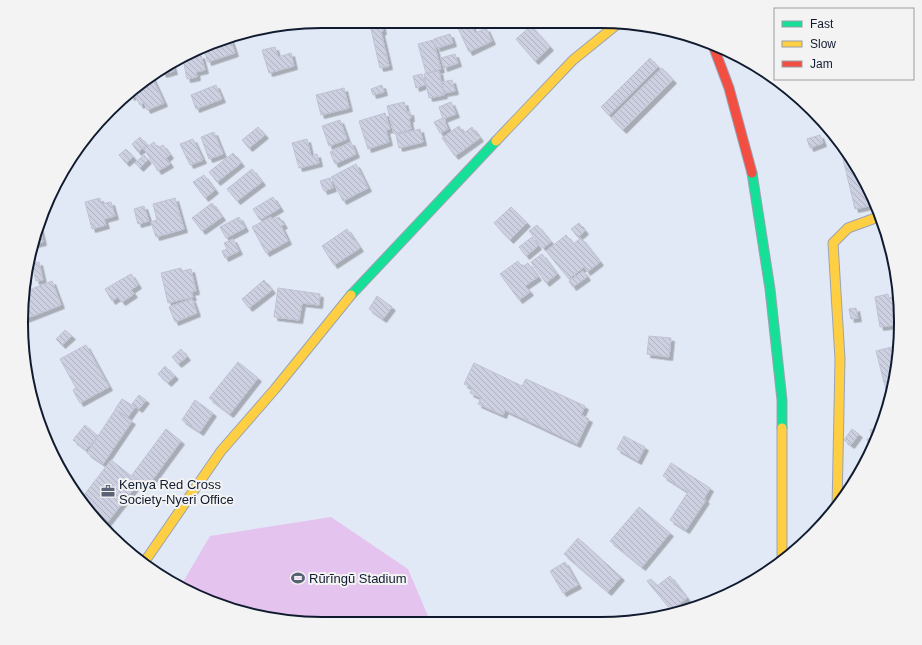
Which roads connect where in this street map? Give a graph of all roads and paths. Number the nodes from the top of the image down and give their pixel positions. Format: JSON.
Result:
{"nodes":[{"id":1,"x":612,"y":29,"type":"edge"},
{"id":2,"x":715,"y":51,"type":"edge"},
{"id":3,"x":874,"y":217,"type":"edge"},
{"id":4,"x":837,"y":496,"type":"edge"},
{"id":5,"x":782,"y":554,"type":"edge"},
{"id":6,"x":147,"y":559,"type":"edge"}],
"edges":[{"from":1,"to":6,"type":"street"},
{"from":2,"to":5,"type":"street"},
{"from":3,"to":4,"type":"street"}]}
